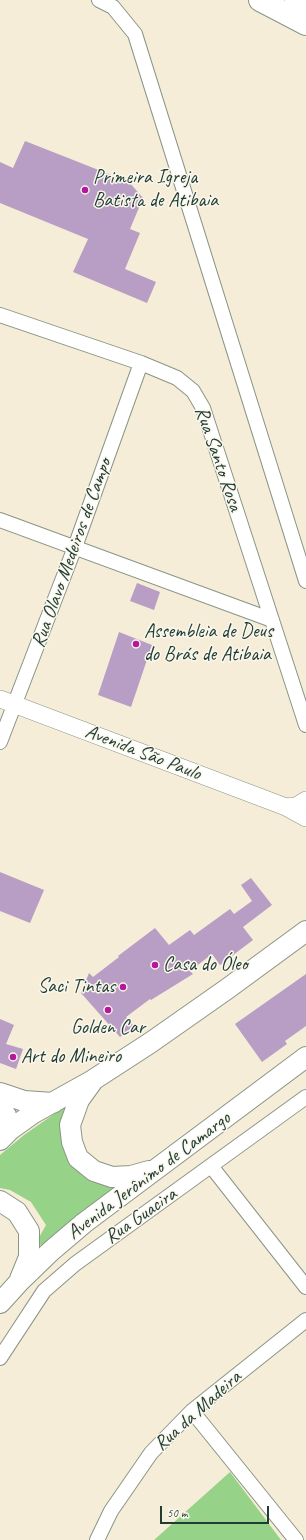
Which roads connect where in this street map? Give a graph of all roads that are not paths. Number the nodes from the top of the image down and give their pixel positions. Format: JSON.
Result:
{"nodes":[{"id":1,"x":99,"y":0,"type":"edge"},
{"id":2,"x":260,"y":0,"type":"edge"},
{"id":3,"x":296,"y":0,"type":"edge"},
{"id":4,"x":306,"y":6,"type":"edge"},
{"id":5,"x":306,"y":24,"type":"edge"},
{"id":6,"x":0,"y":315,"type":"edge"},
{"id":7,"x":141,"y":363,"type":"junction"},
{"id":8,"x":0,"y":520,"type":"edge"},
{"id":9,"x":75,"y":547,"type":"junction"},
{"id":10,"x":306,"y":581,"type":"edge"},
{"id":11,"x":272,"y":620,"type":"junction"},
{"id":12,"x":8,"y":702,"type":"edge"},
{"id":13,"x":306,"y":725,"type":"edge"},
{"id":14,"x":0,"y":742,"type":"edge"},
{"id":15,"x":306,"y":800,"type":"edge"},
{"id":16,"x":286,"y":807,"type":"junction"},
{"id":17,"x":306,"y":818,"type":"edge"},
{"id":18,"x":306,"y":931,"type":"edge"},
{"id":19,"x":306,"y":1057,"type":"edge"},
{"id":20,"x":93,"y":1080,"type":"junction"},
{"id":21,"x":0,"y":1093,"type":"edge"},
{"id":22,"x":306,"y":1097,"type":"edge"},
{"id":23,"x":53,"y":1103,"type":"junction"},
{"id":24,"x":0,"y":1109,"type":"edge"},
{"id":25,"x":0,"y":1139,"type":"edge"},
{"id":26,"x":212,"y":1166,"type":"junction"},
{"id":27,"x":156,"y":1169,"type":"junction"},
{"id":28,"x":0,"y":1201,"type":"edge"},
{"id":29,"x":20,"y":1281,"type":"junction"},
{"id":30,"x":306,"y":1287,"type":"edge"},
{"id":31,"x":0,"y":1303,"type":"edge"},
{"id":32,"x":306,"y":1320,"type":"edge"},
{"id":33,"x":0,"y":1358,"type":"edge"},
{"id":34,"x":192,"y":1410,"type":"junction"},
{"id":35,"x":97,"y":1540,"type":"edge"},
{"id":36,"x":296,"y":1540,"type":"edge"}],
"edges":[{"from":1,"to":10,"type":"street"},
{"from":2,"to":5,"type":"highway"},
{"from":3,"to":4,"type":"highway"},
{"from":6,"to":7,"type":"street","name":"Rua Santo Rosa"},
{"from":7,"to":9,"type":"street","name":"Rua Olavo Medeiros de Campo"},
{"from":7,"to":11,"type":"street","name":"Rua Santo Rosa"},
{"from":8,"to":9,"type":"street"},
{"from":9,"to":11,"type":"street"},
{"from":9,"to":12,"type":"street","name":"Rua Olavo Medeiros de Campo"},
{"from":11,"to":13,"type":"street","name":"Rua Santo Rosa"},
{"from":12,"to":14,"type":"street","name":"Rua Olavo Medeiros de Campo"},
{"from":12,"to":16,"type":"street","name":"Avenida São Paulo"},
{"from":15,"to":16,"type":"street"},
{"from":16,"to":17,"type":"street","name":"Avenida São Paulo"},
{"from":18,"to":20,"type":"main road"},
{"from":19,"to":27,"type":"main road","name":"Avenida Jerônimo de Camargo"},
{"from":20,"to":23,"type":"main road"},
{"from":20,"to":27,"type":"main road"},
{"from":21,"to":23,"type":"main road"},
{"from":22,"to":26,"type":"street","name":"Rua Guacira"},
{"from":23,"to":25,"type":"main road"},
{"from":24,"to":25,"type":"main road"},
{"from":26,"to":30,"type":"street"},
{"from":26,"to":33,"type":"street","name":"Rua Guacira"},
{"from":27,"to":29,"type":"main road","name":"Avenida Jerônimo de Camargo"},
{"from":28,"to":29,"type":"main road"},
{"from":29,"to":31,"type":"main road","name":"Avenida Jerônimo de Camargo"},
{"from":32,"to":34,"type":"street","name":"Rua da Madeira"},
{"from":34,"to":35,"type":"street","name":"Rua da Madeira"},
{"from":34,"to":36,"type":"street"}]}
